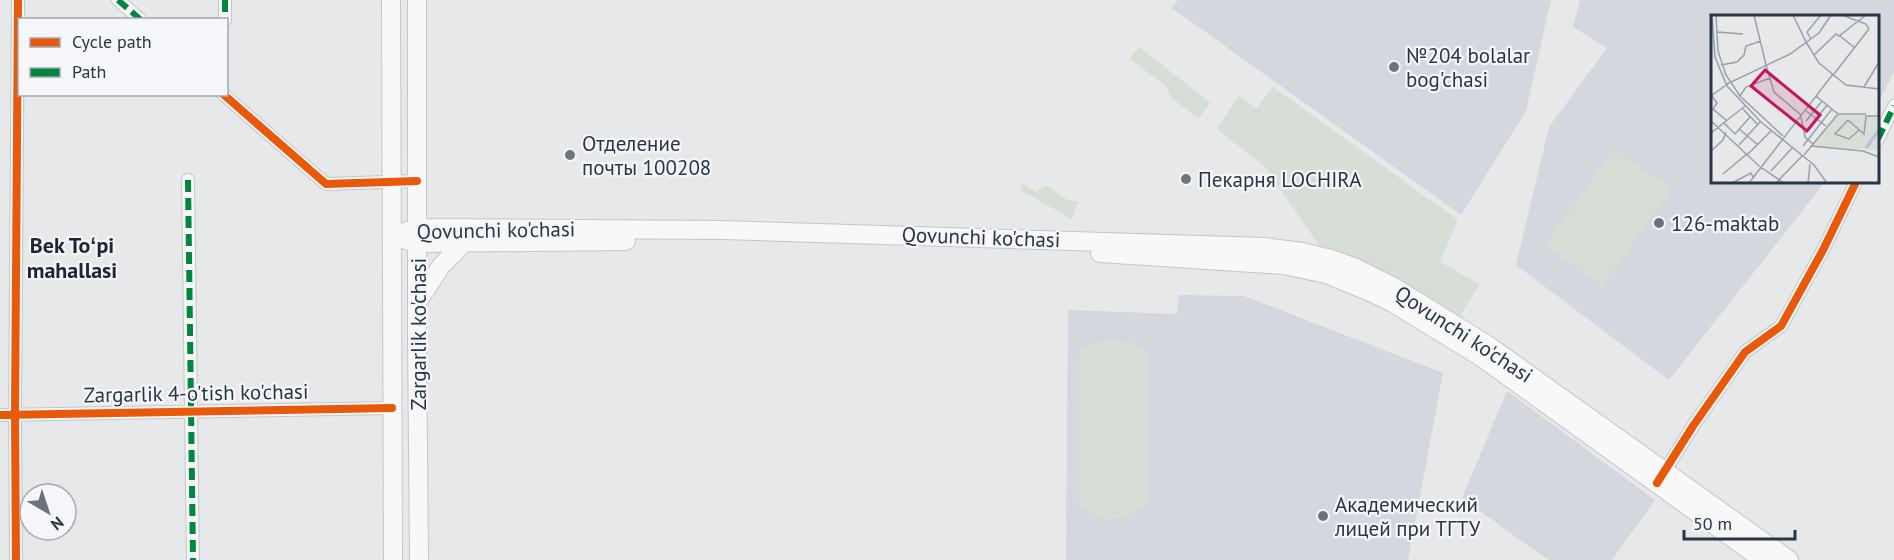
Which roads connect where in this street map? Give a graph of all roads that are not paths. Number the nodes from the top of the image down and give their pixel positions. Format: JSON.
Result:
{"nodes":[{"id":1,"x":18,"y":0,"type":"edge"},
{"id":2,"x":118,"y":0,"type":"edge"},
{"id":3,"x":225,"y":0,"type":"edge"},
{"id":4,"x":391,"y":0,"type":"edge"},
{"id":5,"x":417,"y":0,"type":"edge"},
{"id":6,"x":139,"y":18,"type":"edge"},
{"id":7,"x":225,"y":18,"type":"edge"},
{"id":8,"x":225,"y":96,"type":"edge"},
{"id":9,"x":1894,"y":106,"type":"edge"},
{"id":10,"x":1879,"y":137,"type":"edge"},
{"id":11,"x":188,"y":180,"type":"dead end"},
{"id":12,"x":392,"y":182,"type":"junction"},
{"id":13,"x":417,"y":182,"type":"junction"},
{"id":14,"x":1856,"y":183,"type":"edge"},
{"id":15,"x":392,"y":236,"type":"junction"},
{"id":16,"x":417,"y":236,"type":"junction"},
{"id":17,"x":466,"y":241,"type":"junction"},
{"id":18,"x":417,"y":303,"type":"junction"},
{"id":19,"x":392,"y":408,"type":"junction"},
{"id":20,"x":418,"y":408,"type":"junction"},
{"id":21,"x":192,"y":411,"type":"junction"},
{"id":22,"x":0,"y":415,"type":"edge"},
{"id":23,"x":15,"y":415,"type":"junction"},
{"id":24,"x":1661,"y":477,"type":"junction"},
{"id":25,"x":16,"y":560,"type":"edge"},
{"id":26,"x":192,"y":560,"type":"edge"},
{"id":27,"x":393,"y":560,"type":"edge"},
{"id":28,"x":419,"y":560,"type":"edge"},
{"id":29,"x":1763,"y":560,"type":"edge"},
{"id":30,"x":1789,"y":560,"type":"edge"}],
"edges":[{"from":1,"to":23,"type":"street"},
{"from":2,"to":6,"type":"street"},
{"from":3,"to":7,"type":"street"},
{"from":4,"to":12,"type":"main road","name":"Zargarlik ko'chasi"},
{"from":5,"to":13,"type":"main road","name":"Zargarlik ko'chasi"},
{"from":8,"to":12,"type":"street"},
{"from":9,"to":10,"type":"street"},
{"from":11,"to":21,"type":"street"},
{"from":12,"to":13,"type":"street"},
{"from":12,"to":15,"type":"main road","name":"Zargarlik ko'chasi"},
{"from":13,"to":16,"type":"main road","name":"Zargarlik ko'chasi"},
{"from":14,"to":24,"type":"street"},
{"from":15,"to":16,"type":"main road","name":"Qovunchi ko'chasi"},
{"from":15,"to":19,"type":"main road","name":"Zargarlik ko'chasi"},
{"from":16,"to":17,"type":"main road","name":"Qovunchi ko'chasi"},
{"from":16,"to":18,"type":"main road","name":"Zargarlik ko'chasi"},
{"from":16,"to":24,"type":"main road","name":"Qovunchi ko'chasi"},
{"from":17,"to":18,"type":"main road"},
{"from":17,"to":24,"type":"main road","name":"Qovunchi ko'chasi"},
{"from":18,"to":20,"type":"main road","name":"Zargarlik ko'chasi"},
{"from":19,"to":20,"type":"main road","name":"Zargarlik 4-o'tish ko'chasi"},
{"from":19,"to":21,"type":"street","name":"Zargarlik 4-o'tish ko'chasi"},
{"from":19,"to":27,"type":"main road","name":"Zargarlik ko'chasi"},
{"from":20,"to":28,"type":"main road","name":"Zargarlik ko'chasi"},
{"from":21,"to":23,"type":"street","name":"Zargarlik 4-o'tish ko'chasi"},
{"from":21,"to":26,"type":"street"},
{"from":22,"to":23,"type":"street","name":"Zargarlik 4-o'tish ko'chasi"},
{"from":23,"to":25,"type":"street"},
{"from":24,"to":29,"type":"main road","name":"Qovunchi ko'chasi"},
{"from":24,"to":30,"type":"main road","name":"Qovunchi ko'chasi"}]}
